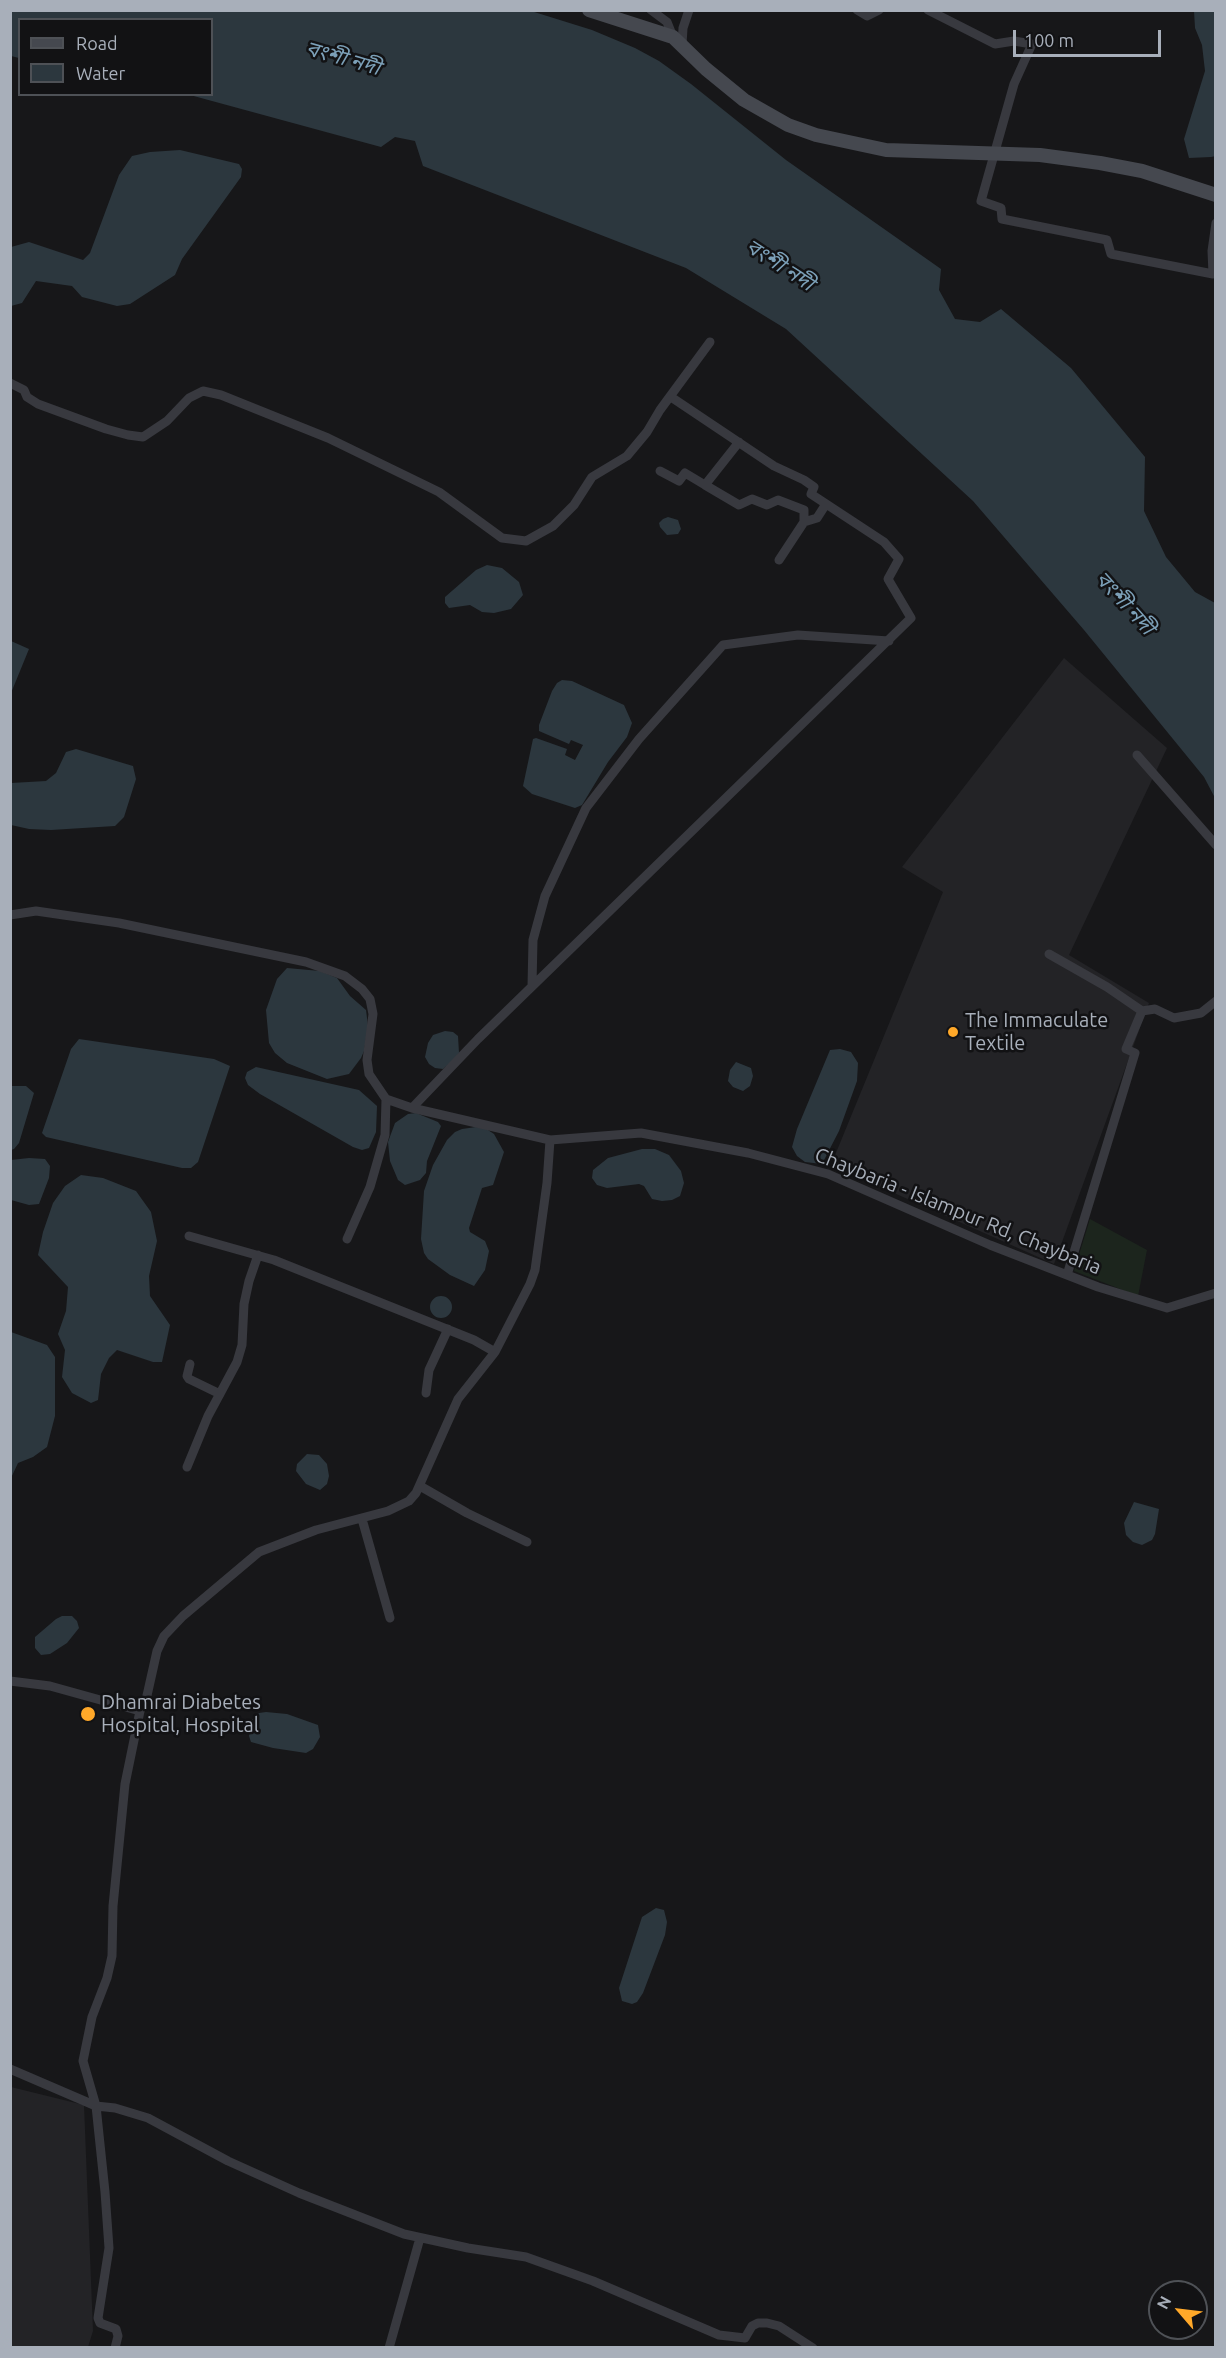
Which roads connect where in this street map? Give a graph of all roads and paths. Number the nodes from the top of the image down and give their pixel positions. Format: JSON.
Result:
{"nodes":[{"id":1,"x":589,"y":10,"type":"edge"},
{"id":2,"x":651,"y":10,"type":"edge"},
{"id":3,"x":689,"y":10,"type":"edge"},
{"id":4,"x":858,"y":10,"type":"edge"},
{"id":5,"x":879,"y":10,"type":"edge"},
{"id":6,"x":928,"y":10,"type":"edge"},
{"id":7,"x":678,"y":41,"type":"junction"},
{"id":8,"x":993,"y":153,"type":"junction"},
{"id":9,"x":1215,"y":195,"type":"edge"},
{"id":10,"x":1215,"y":223,"type":"edge"},
{"id":11,"x":710,"y":342,"type":"dead end"},
{"id":12,"x":10,"y":382,"type":"edge"},
{"id":13,"x":671,"y":397,"type":"junction"},
{"id":14,"x":739,"y":442,"type":"junction"},
{"id":15,"x":660,"y":471,"type":"dead end"},
{"id":16,"x":705,"y":485,"type":"junction"},
{"id":17,"x":826,"y":504,"type":"junction"},
{"id":18,"x":804,"y":522,"type":"junction"},
{"id":19,"x":779,"y":560,"type":"dead end"},
{"id":20,"x":889,"y":641,"type":"junction"},
{"id":21,"x":1137,"y":755,"type":"dead end"},
{"id":22,"x":1215,"y":845,"type":"edge"},
{"id":23,"x":10,"y":915,"type":"edge"},
{"id":24,"x":1049,"y":954,"type":"dead end"},
{"id":25,"x":532,"y":986,"type":"junction"},
{"id":26,"x":1215,"y":1001,"type":"edge"},
{"id":27,"x":1142,"y":1011,"type":"junction"},
{"id":28,"x":386,"y":1100,"type":"junction"},
{"id":29,"x":412,"y":1108,"type":"junction"},
{"id":30,"x":550,"y":1140,"type":"junction"},
{"id":31,"x":189,"y":1236,"type":"dead end"},
{"id":32,"x":347,"y":1239,"type":"dead end"},
{"id":33,"x":258,"y":1255,"type":"junction"},
{"id":34,"x":1067,"y":1275,"type":"junction"},
{"id":35,"x":1215,"y":1293,"type":"edge"},
{"id":36,"x":448,"y":1329,"type":"junction"},
{"id":37,"x":495,"y":1352,"type":"junction"},
{"id":38,"x":190,"y":1364,"type":"dead end"},
{"id":39,"x":426,"y":1393,"type":"dead end"},
{"id":40,"x":220,"y":1394,"type":"junction"},
{"id":41,"x":187,"y":1467,"type":"dead end"},
{"id":42,"x":420,"y":1486,"type":"junction"},
{"id":43,"x":362,"y":1519,"type":"junction"},
{"id":44,"x":527,"y":1542,"type":"dead end"},
{"id":45,"x":390,"y":1618,"type":"dead end"},
{"id":46,"x":10,"y":1681,"type":"edge"},
{"id":47,"x":140,"y":1711,"type":"junction"},
{"id":48,"x":10,"y":2069,"type":"edge"},
{"id":49,"x":96,"y":2106,"type":"junction"},
{"id":50,"x":420,"y":2238,"type":"junction"},
{"id":51,"x":743,"y":2343,"type":"edge"},
{"id":52,"x":115,"y":2348,"type":"edge"},
{"id":53,"x":390,"y":2348,"type":"edge"},
{"id":54,"x":813,"y":2348,"type":"edge"}],
"edges":[{"from":1,"to":7,"type":"street"},
{"from":2,"to":7,"type":"street"},
{"from":3,"to":7,"type":"street"},
{"from":4,"to":5,"type":"street"},
{"from":6,"to":8,"type":"street"},
{"from":7,"to":8,"type":"street"},
{"from":8,"to":9,"type":"street"},
{"from":8,"to":10,"type":"street"},
{"from":11,"to":13,"type":"street"},
{"from":12,"to":13,"type":"street"},
{"from":13,"to":14,"type":"street"},
{"from":14,"to":16,"type":"street"},
{"from":14,"to":17,"type":"street"},
{"from":15,"to":16,"type":"street"},
{"from":16,"to":18,"type":"street"},
{"from":17,"to":18,"type":"street"},
{"from":17,"to":20,"type":"street"},
{"from":18,"to":19,"type":"street"},
{"from":20,"to":25,"type":"street"},
{"from":20,"to":25,"type":"street"},
{"from":21,"to":22,"type":"street"},
{"from":23,"to":28,"type":"street"},
{"from":24,"to":27,"type":"street"},
{"from":25,"to":29,"type":"street"},
{"from":26,"to":27,"type":"street"},
{"from":27,"to":34,"type":"street"},
{"from":28,"to":29,"type":"street","name":"Chaybaria - Islampur Rd, Chaybaria"},
{"from":28,"to":32,"type":"street"},
{"from":29,"to":30,"type":"street","name":"Chaybaria - Islampur Rd, Chaybaria"},
{"from":30,"to":34,"type":"street","name":"Chaybaria - Islampur Rd, Chaybaria"},
{"from":30,"to":37,"type":"street"},
{"from":31,"to":33,"type":"street"},
{"from":33,"to":36,"type":"street"},
{"from":33,"to":40,"type":"street"},
{"from":34,"to":35,"type":"street","name":"Chaybaria - Islampur Rd, Chaybaria"},
{"from":36,"to":37,"type":"street"},
{"from":36,"to":39,"type":"street"},
{"from":37,"to":42,"type":"street"},
{"from":38,"to":40,"type":"street"},
{"from":40,"to":41,"type":"street"},
{"from":42,"to":43,"type":"street"},
{"from":42,"to":44,"type":"street"},
{"from":43,"to":45,"type":"street"},
{"from":43,"to":47,"type":"street"},
{"from":46,"to":47,"type":"street"},
{"from":47,"to":49,"type":"street"},
{"from":48,"to":49,"type":"street"},
{"from":49,"to":50,"type":"street"},
{"from":49,"to":52,"type":"street"},
{"from":50,"to":51,"type":"street"},
{"from":50,"to":53,"type":"street"},
{"from":51,"to":54,"type":"street"}]}
